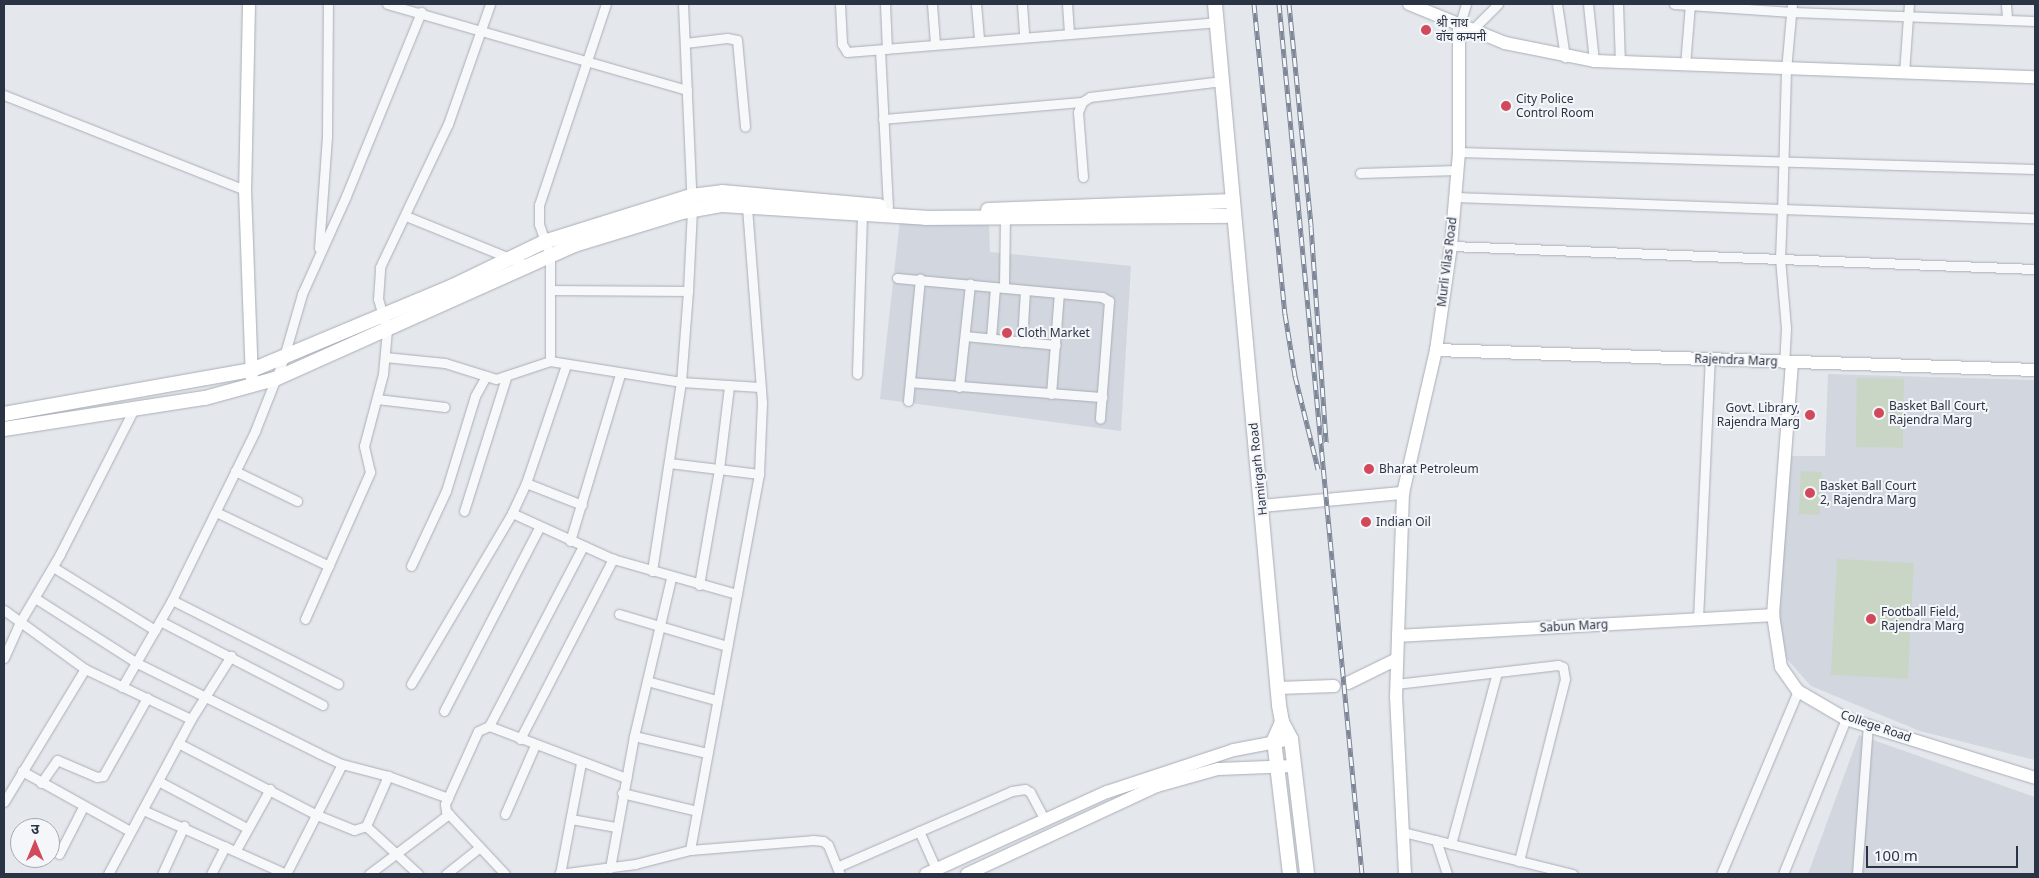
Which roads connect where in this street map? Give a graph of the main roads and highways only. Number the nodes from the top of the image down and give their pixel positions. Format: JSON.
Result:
{"nodes":[{"id":1,"x":1215,"y":4,"type":"edge"},
{"id":2,"x":1233,"y":200,"type":"junction"},
{"id":3,"x":1234,"y":216,"type":"junction"},
{"id":4,"x":4,"y":414,"type":"edge"},
{"id":5,"x":4,"y":428,"type":"edge"},
{"id":6,"x":1282,"y":722,"type":"junction"},
{"id":7,"x":1290,"y":874,"type":"edge"},
{"id":8,"x":1307,"y":874,"type":"edge"}],
"edges":[{"from":1,"to":2,"type":"main road","name":"Hamirgarh Road"},
{"from":2,"to":3,"type":"main road","name":"Hamirgarh Road"},
{"from":2,"to":4,"type":"main road"},
{"from":3,"to":5,"type":"main road"},
{"from":3,"to":6,"type":"main road","name":"Hamirgarh Road"},
{"from":6,"to":7,"type":"main road"},
{"from":6,"to":8,"type":"main road","name":"Hamirgarh Road"}]}
